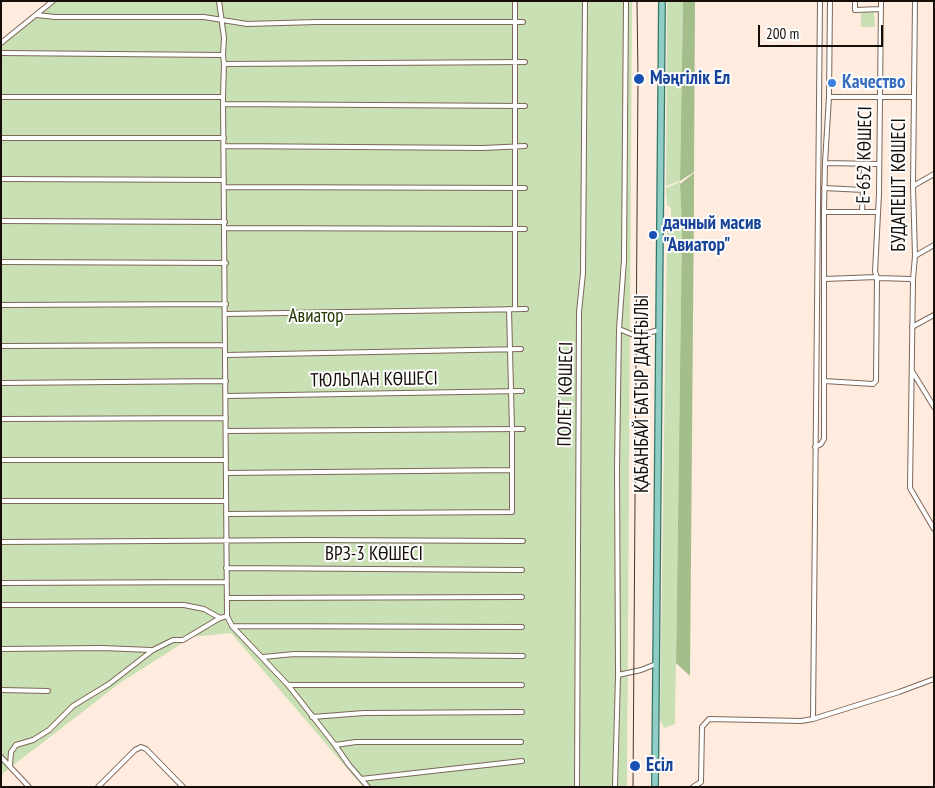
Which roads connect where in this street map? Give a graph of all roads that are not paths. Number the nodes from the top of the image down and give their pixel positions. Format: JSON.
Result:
{"nodes":[{"id":1,"x":53,"y":1,"type":"edge"},
{"id":2,"x":219,"y":1,"type":"edge"},
{"id":3,"x":515,"y":1,"type":"edge"},
{"id":4,"x":585,"y":1,"type":"edge"},
{"id":5,"x":626,"y":1,"type":"edge"},
{"id":6,"x":662,"y":1,"type":"edge"},
{"id":7,"x":820,"y":1,"type":"edge"},
{"id":8,"x":830,"y":1,"type":"edge"},
{"id":9,"x":855,"y":1,"type":"edge"},
{"id":10,"x":881,"y":1,"type":"edge"},
{"id":11,"x":915,"y":1,"type":"edge"},
{"id":12,"x":881,"y":9,"type":"junction"},
{"id":13,"x":37,"y":15,"type":"junction"},
{"id":14,"x":221,"y":21,"type":"junction"},
{"id":15,"x":515,"y":22,"type":"junction"},
{"id":16,"x":524,"y":22,"type":"dead end"},
{"id":17,"x":1,"y":43,"type":"edge"},
{"id":18,"x":1,"y":53,"type":"edge"},
{"id":19,"x":223,"y":55,"type":"junction"},
{"id":20,"x":525,"y":62,"type":"dead end"},
{"id":21,"x":516,"y":63,"type":"junction"},
{"id":22,"x":224,"y":64,"type":"junction"},
{"id":23,"x":1,"y":97,"type":"edge"},
{"id":24,"x":828,"y":97,"type":"junction"},
{"id":25,"x":880,"y":97,"type":"junction"},
{"id":26,"x":914,"y":97,"type":"junction"},
{"id":27,"x":223,"y":98,"type":"junction"},
{"id":28,"x":224,"y":104,"type":"junction"},
{"id":29,"x":515,"y":106,"type":"junction"},
{"id":30,"x":525,"y":106,"type":"dead end"},
{"id":31,"x":1,"y":138,"type":"edge"},
{"id":32,"x":224,"y":138,"type":"junction"},
{"id":33,"x":225,"y":146,"type":"junction"},
{"id":34,"x":525,"y":146,"type":"dead end"},
{"id":35,"x":514,"y":147,"type":"junction"},
{"id":36,"x":825,"y":163,"type":"junction"},
{"id":37,"x":864,"y":164,"type":"junction"},
{"id":38,"x":879,"y":164,"type":"junction"},
{"id":39,"x":934,"y":174,"type":"edge"},
{"id":40,"x":1,"y":179,"type":"edge"},
{"id":41,"x":224,"y":180,"type":"junction"},
{"id":42,"x":914,"y":186,"type":"junction"},
{"id":43,"x":225,"y":187,"type":"junction"},
{"id":44,"x":525,"y":188,"type":"dead end"},
{"id":45,"x":824,"y":188,"type":"junction"},
{"id":46,"x":516,"y":189,"type":"junction"},
{"id":47,"x":864,"y":190,"type":"junction"},
{"id":48,"x":824,"y":210,"type":"junction"},
{"id":49,"x":862,"y":212,"type":"junction"},
{"id":50,"x":878,"y":212,"type":"junction"},
{"id":51,"x":1,"y":221,"type":"edge"},
{"id":52,"x":225,"y":222,"type":"junction"},
{"id":53,"x":225,"y":228,"type":"junction"},
{"id":54,"x":525,"y":229,"type":"dead end"},
{"id":55,"x":514,"y":230,"type":"junction"},
{"id":56,"x":934,"y":245,"type":"edge"},
{"id":57,"x":915,"y":256,"type":"junction"},
{"id":58,"x":1,"y":262,"type":"edge"},
{"id":59,"x":226,"y":263,"type":"junction"},
{"id":60,"x":878,"y":278,"type":"junction"},
{"id":61,"x":824,"y":279,"type":"junction"},
{"id":62,"x":912,"y":279,"type":"junction"},
{"id":63,"x":226,"y":304,"type":"junction"},
{"id":64,"x":1,"y":305,"type":"edge"},
{"id":65,"x":509,"y":309,"type":"junction"},
{"id":66,"x":515,"y":309,"type":"junction"},
{"id":67,"x":526,"y":309,"type":"dead end"},
{"id":68,"x":226,"y":314,"type":"junction"},
{"id":69,"x":934,"y":315,"type":"edge"},
{"id":70,"x":912,"y":327,"type":"junction"},
{"id":71,"x":619,"y":329,"type":"junction"},
{"id":72,"x":659,"y":330,"type":"junction"},
{"id":73,"x":1,"y":346,"type":"edge"},
{"id":74,"x":225,"y":346,"type":"junction"},
{"id":75,"x":521,"y":348,"type":"dead end"},
{"id":76,"x":509,"y":349,"type":"junction"},
{"id":77,"x":226,"y":356,"type":"junction"},
{"id":78,"x":912,"y":371,"type":"junction"},
{"id":79,"x":226,"y":381,"type":"junction"},
{"id":80,"x":824,"y":382,"type":"junction"},
{"id":81,"x":1,"y":383,"type":"edge"},
{"id":82,"x":522,"y":391,"type":"dead end"},
{"id":83,"x":510,"y":392,"type":"junction"},
{"id":84,"x":226,"y":396,"type":"junction"},
{"id":85,"x":934,"y":407,"type":"edge"},
{"id":86,"x":226,"y":418,"type":"junction"},
{"id":87,"x":1,"y":419,"type":"edge"},
{"id":88,"x":523,"y":429,"type":"dead end"},
{"id":89,"x":512,"y":430,"type":"junction"},
{"id":90,"x":226,"y":431,"type":"junction"},
{"id":91,"x":816,"y":448,"type":"junction"},
{"id":92,"x":1,"y":460,"type":"edge"},
{"id":93,"x":226,"y":460,"type":"junction"},
{"id":94,"x":512,"y":470,"type":"junction"},
{"id":95,"x":226,"y":473,"type":"junction"},
{"id":96,"x":226,"y":501,"type":"junction"},
{"id":97,"x":1,"y":502,"type":"edge"},
{"id":98,"x":226,"y":514,"type":"junction"},
{"id":99,"x":934,"y":529,"type":"edge"},
{"id":100,"x":226,"y":541,"type":"junction"},
{"id":101,"x":1,"y":542,"type":"edge"},
{"id":102,"x":523,"y":542,"type":"dead end"},
{"id":103,"x":226,"y":568,"type":"junction"},
{"id":104,"x":522,"y":570,"type":"dead end"},
{"id":105,"x":226,"y":582,"type":"junction"},
{"id":106,"x":1,"y":583,"type":"edge"},
{"id":107,"x":227,"y":598,"type":"junction"},
{"id":108,"x":522,"y":598,"type":"dead end"},
{"id":109,"x":1,"y":605,"type":"edge"},
{"id":110,"x":227,"y":616,"type":"junction"},
{"id":111,"x":220,"y":618,"type":"junction"},
{"id":112,"x":232,"y":626,"type":"junction"},
{"id":113,"x":522,"y":627,"type":"dead end"},
{"id":114,"x":1,"y":649,"type":"edge"},
{"id":115,"x":153,"y":650,"type":"junction"},
{"id":116,"x":522,"y":656,"type":"dead end"},
{"id":117,"x":263,"y":657,"type":"junction"},
{"id":118,"x":656,"y":664,"type":"junction"},
{"id":119,"x":618,"y":675,"type":"junction"},
{"id":120,"x":934,"y":679,"type":"edge"},
{"id":121,"x":288,"y":685,"type":"junction"},
{"id":122,"x":522,"y":685,"type":"dead end"},
{"id":123,"x":1,"y":690,"type":"edge"},
{"id":124,"x":48,"y":691,"type":"dead end"},
{"id":125,"x":522,"y":712,"type":"dead end"},
{"id":126,"x":312,"y":717,"type":"junction"},
{"id":127,"x":813,"y":719,"type":"junction"},
{"id":128,"x":521,"y":742,"type":"dead end"},
{"id":129,"x":334,"y":745,"type":"junction"},
{"id":130,"x":656,"y":750,"type":"junction"},
{"id":131,"x":1,"y":757,"type":"edge"},
{"id":132,"x":522,"y":761,"type":"dead end"},
{"id":133,"x":10,"y":766,"type":"junction"},
{"id":134,"x":362,"y":779,"type":"junction"},
{"id":135,"x":29,"y":787,"type":"edge"},
{"id":136,"x":98,"y":787,"type":"edge"},
{"id":137,"x":183,"y":787,"type":"edge"},
{"id":138,"x":368,"y":787,"type":"edge"},
{"id":139,"x":577,"y":787,"type":"edge"},
{"id":140,"x":615,"y":787,"type":"edge"},
{"id":141,"x":651,"y":787,"type":"edge"},
{"id":142,"x":655,"y":787,"type":"edge"},
{"id":143,"x":693,"y":787,"type":"edge"}],
"edges":[{"from":1,"to":13,"type":"street"},
{"from":2,"to":14,"type":"street"},
{"from":3,"to":15,"type":"street"},
{"from":4,"to":139,"type":"street","name":"ПОЛЕТ КӨШЕСІ"},
{"from":5,"to":71,"type":"street"},
{"from":6,"to":72,"type":"main road","name":"ҚАБАНБАЙ БАТЫР ДАҢҒЫЛЫ"},
{"from":7,"to":91,"type":"street"},
{"from":8,"to":24,"type":"street"},
{"from":9,"to":12,"type":"street"},
{"from":10,"to":12,"type":"street","name":"Е-652 КӨШЕСІ"},
{"from":11,"to":26,"type":"street","name":"БУДАПЕШТ КӨШЕСІ"},
{"from":12,"to":25,"type":"street","name":"Е-652 КӨШЕСІ"},
{"from":13,"to":14,"type":"street"},
{"from":13,"to":17,"type":"street"},
{"from":14,"to":15,"type":"street"},
{"from":14,"to":19,"type":"street"},
{"from":15,"to":16,"type":"street"},
{"from":15,"to":21,"type":"street"},
{"from":18,"to":19,"type":"street"},
{"from":19,"to":22,"type":"street"},
{"from":20,"to":21,"type":"street"},
{"from":21,"to":22,"type":"street"},
{"from":21,"to":29,"type":"street"},
{"from":22,"to":27,"type":"street"},
{"from":23,"to":27,"type":"street"},
{"from":24,"to":25,"type":"street"},
{"from":24,"to":36,"type":"street"},
{"from":25,"to":26,"type":"street"},
{"from":25,"to":38,"type":"street","name":"Е-652 КӨШЕСІ"},
{"from":26,"to":42,"type":"street","name":"БУДАПЕШТ КӨШЕСІ"},
{"from":27,"to":28,"type":"street"},
{"from":28,"to":29,"type":"street"},
{"from":28,"to":32,"type":"street"},
{"from":29,"to":30,"type":"street"},
{"from":29,"to":35,"type":"street"},
{"from":31,"to":32,"type":"street"},
{"from":32,"to":33,"type":"street"},
{"from":33,"to":35,"type":"street"},
{"from":33,"to":41,"type":"street"},
{"from":34,"to":35,"type":"street"},
{"from":35,"to":46,"type":"street"},
{"from":36,"to":37,"type":"street"},
{"from":36,"to":45,"type":"street"},
{"from":37,"to":38,"type":"street"},
{"from":37,"to":47,"type":"street"},
{"from":38,"to":50,"type":"street","name":"Е-652 КӨШЕСІ"},
{"from":39,"to":42,"type":"street"},
{"from":40,"to":41,"type":"street"},
{"from":41,"to":43,"type":"street"},
{"from":42,"to":57,"type":"street","name":"БУДАПЕШТ КӨШЕСІ"},
{"from":43,"to":46,"type":"street"},
{"from":43,"to":52,"type":"street"},
{"from":44,"to":46,"type":"street"},
{"from":45,"to":47,"type":"street"},
{"from":45,"to":48,"type":"street"},
{"from":46,"to":55,"type":"street"},
{"from":47,"to":49,"type":"street"},
{"from":48,"to":49,"type":"street"},
{"from":48,"to":61,"type":"street"},
{"from":49,"to":50,"type":"street"},
{"from":50,"to":60,"type":"street","name":"Е-652 КӨШЕСІ"},
{"from":51,"to":52,"type":"street"},
{"from":52,"to":53,"type":"street"},
{"from":53,"to":55,"type":"street"},
{"from":53,"to":59,"type":"street"},
{"from":54,"to":55,"type":"street"},
{"from":55,"to":66,"type":"street"},
{"from":56,"to":57,"type":"street"},
{"from":57,"to":62,"type":"street","name":"БУДАПЕШТ КӨШЕСІ"},
{"from":58,"to":59,"type":"street"},
{"from":59,"to":63,"type":"street"},
{"from":60,"to":61,"type":"street"},
{"from":60,"to":62,"type":"street"},
{"from":60,"to":80,"type":"street","name":"Е-652 КӨШЕСІ"},
{"from":61,"to":80,"type":"street"},
{"from":62,"to":70,"type":"street","name":"БУДАПЕШТ КӨШЕСІ"},
{"from":63,"to":64,"type":"street"},
{"from":63,"to":68,"type":"street"},
{"from":65,"to":66,"type":"street"},
{"from":65,"to":68,"type":"street"},
{"from":65,"to":76,"type":"street"},
{"from":66,"to":67,"type":"street"},
{"from":68,"to":74,"type":"street"},
{"from":69,"to":70,"type":"street"},
{"from":70,"to":78,"type":"street","name":"БУДАПЕШТ КӨШЕСІ"},
{"from":71,"to":72,"type":"street"},
{"from":71,"to":119,"type":"street"},
{"from":72,"to":118,"type":"main road","name":"ҚАБАНБАЙ БАТЫР ДАҢҒЫЛЫ"},
{"from":73,"to":74,"type":"street"},
{"from":74,"to":77,"type":"street"},
{"from":75,"to":76,"type":"street"},
{"from":76,"to":77,"type":"street"},
{"from":76,"to":83,"type":"street"},
{"from":77,"to":79,"type":"street"},
{"from":78,"to":85,"type":"street"},
{"from":78,"to":99,"type":"street","name":"БУДАПЕШТ КӨШЕСІ"},
{"from":79,"to":81,"type":"street"},
{"from":79,"to":84,"type":"street"},
{"from":80,"to":91,"type":"street"},
{"from":82,"to":83,"type":"street","name":"ТЮЛЬПАН КӨШЕСІ"},
{"from":83,"to":84,"type":"street","name":"ТЮЛЬПАН КӨШЕСІ"},
{"from":83,"to":89,"type":"street"},
{"from":84,"to":86,"type":"street"},
{"from":86,"to":87,"type":"street"},
{"from":86,"to":90,"type":"street"},
{"from":88,"to":89,"type":"street"},
{"from":89,"to":90,"type":"street"},
{"from":89,"to":94,"type":"street"},
{"from":90,"to":93,"type":"street"},
{"from":91,"to":127,"type":"street"},
{"from":92,"to":93,"type":"street"},
{"from":93,"to":95,"type":"street"},
{"from":94,"to":95,"type":"street"},
{"from":94,"to":98,"type":"street"},
{"from":95,"to":96,"type":"street"},
{"from":96,"to":97,"type":"street"},
{"from":96,"to":98,"type":"street"},
{"from":98,"to":100,"type":"street"},
{"from":100,"to":101,"type":"street"},
{"from":100,"to":102,"type":"street"},
{"from":100,"to":103,"type":"street"},
{"from":103,"to":104,"type":"street","name":"ВРЗ-3 КӨШЕСІ"},
{"from":103,"to":105,"type":"street"},
{"from":105,"to":106,"type":"street"},
{"from":105,"to":107,"type":"street"},
{"from":107,"to":108,"type":"street"},
{"from":107,"to":110,"type":"street"},
{"from":109,"to":111,"type":"street"},
{"from":110,"to":111,"type":"street"},
{"from":110,"to":112,"type":"street"},
{"from":111,"to":115,"type":"street"},
{"from":112,"to":113,"type":"street"},
{"from":112,"to":117,"type":"street"},
{"from":114,"to":115,"type":"street"},
{"from":115,"to":133,"type":"street"},
{"from":116,"to":117,"type":"street"},
{"from":117,"to":121,"type":"street"},
{"from":118,"to":119,"type":"street"},
{"from":118,"to":130,"type":"main road","name":"ҚАБАНБАЙ БАТЫР ДАҢҒЫЛЫ"},
{"from":119,"to":140,"type":"street"},
{"from":120,"to":127,"type":"street"},
{"from":121,"to":122,"type":"street"},
{"from":121,"to":126,"type":"street"},
{"from":123,"to":124,"type":"street"},
{"from":125,"to":126,"type":"street"},
{"from":126,"to":129,"type":"street"},
{"from":127,"to":143,"type":"street"},
{"from":128,"to":129,"type":"street"},
{"from":129,"to":134,"type":"street"},
{"from":130,"to":141,"type":"main road"},
{"from":130,"to":142,"type":"main road","name":"ҚАБАНБАЙ БАТЫР ДАҢҒЫЛЫ"},
{"from":131,"to":133,"type":"street"},
{"from":132,"to":134,"type":"street"},
{"from":133,"to":135,"type":"street"},
{"from":134,"to":138,"type":"street"},
{"from":136,"to":137,"type":"street"}]}
